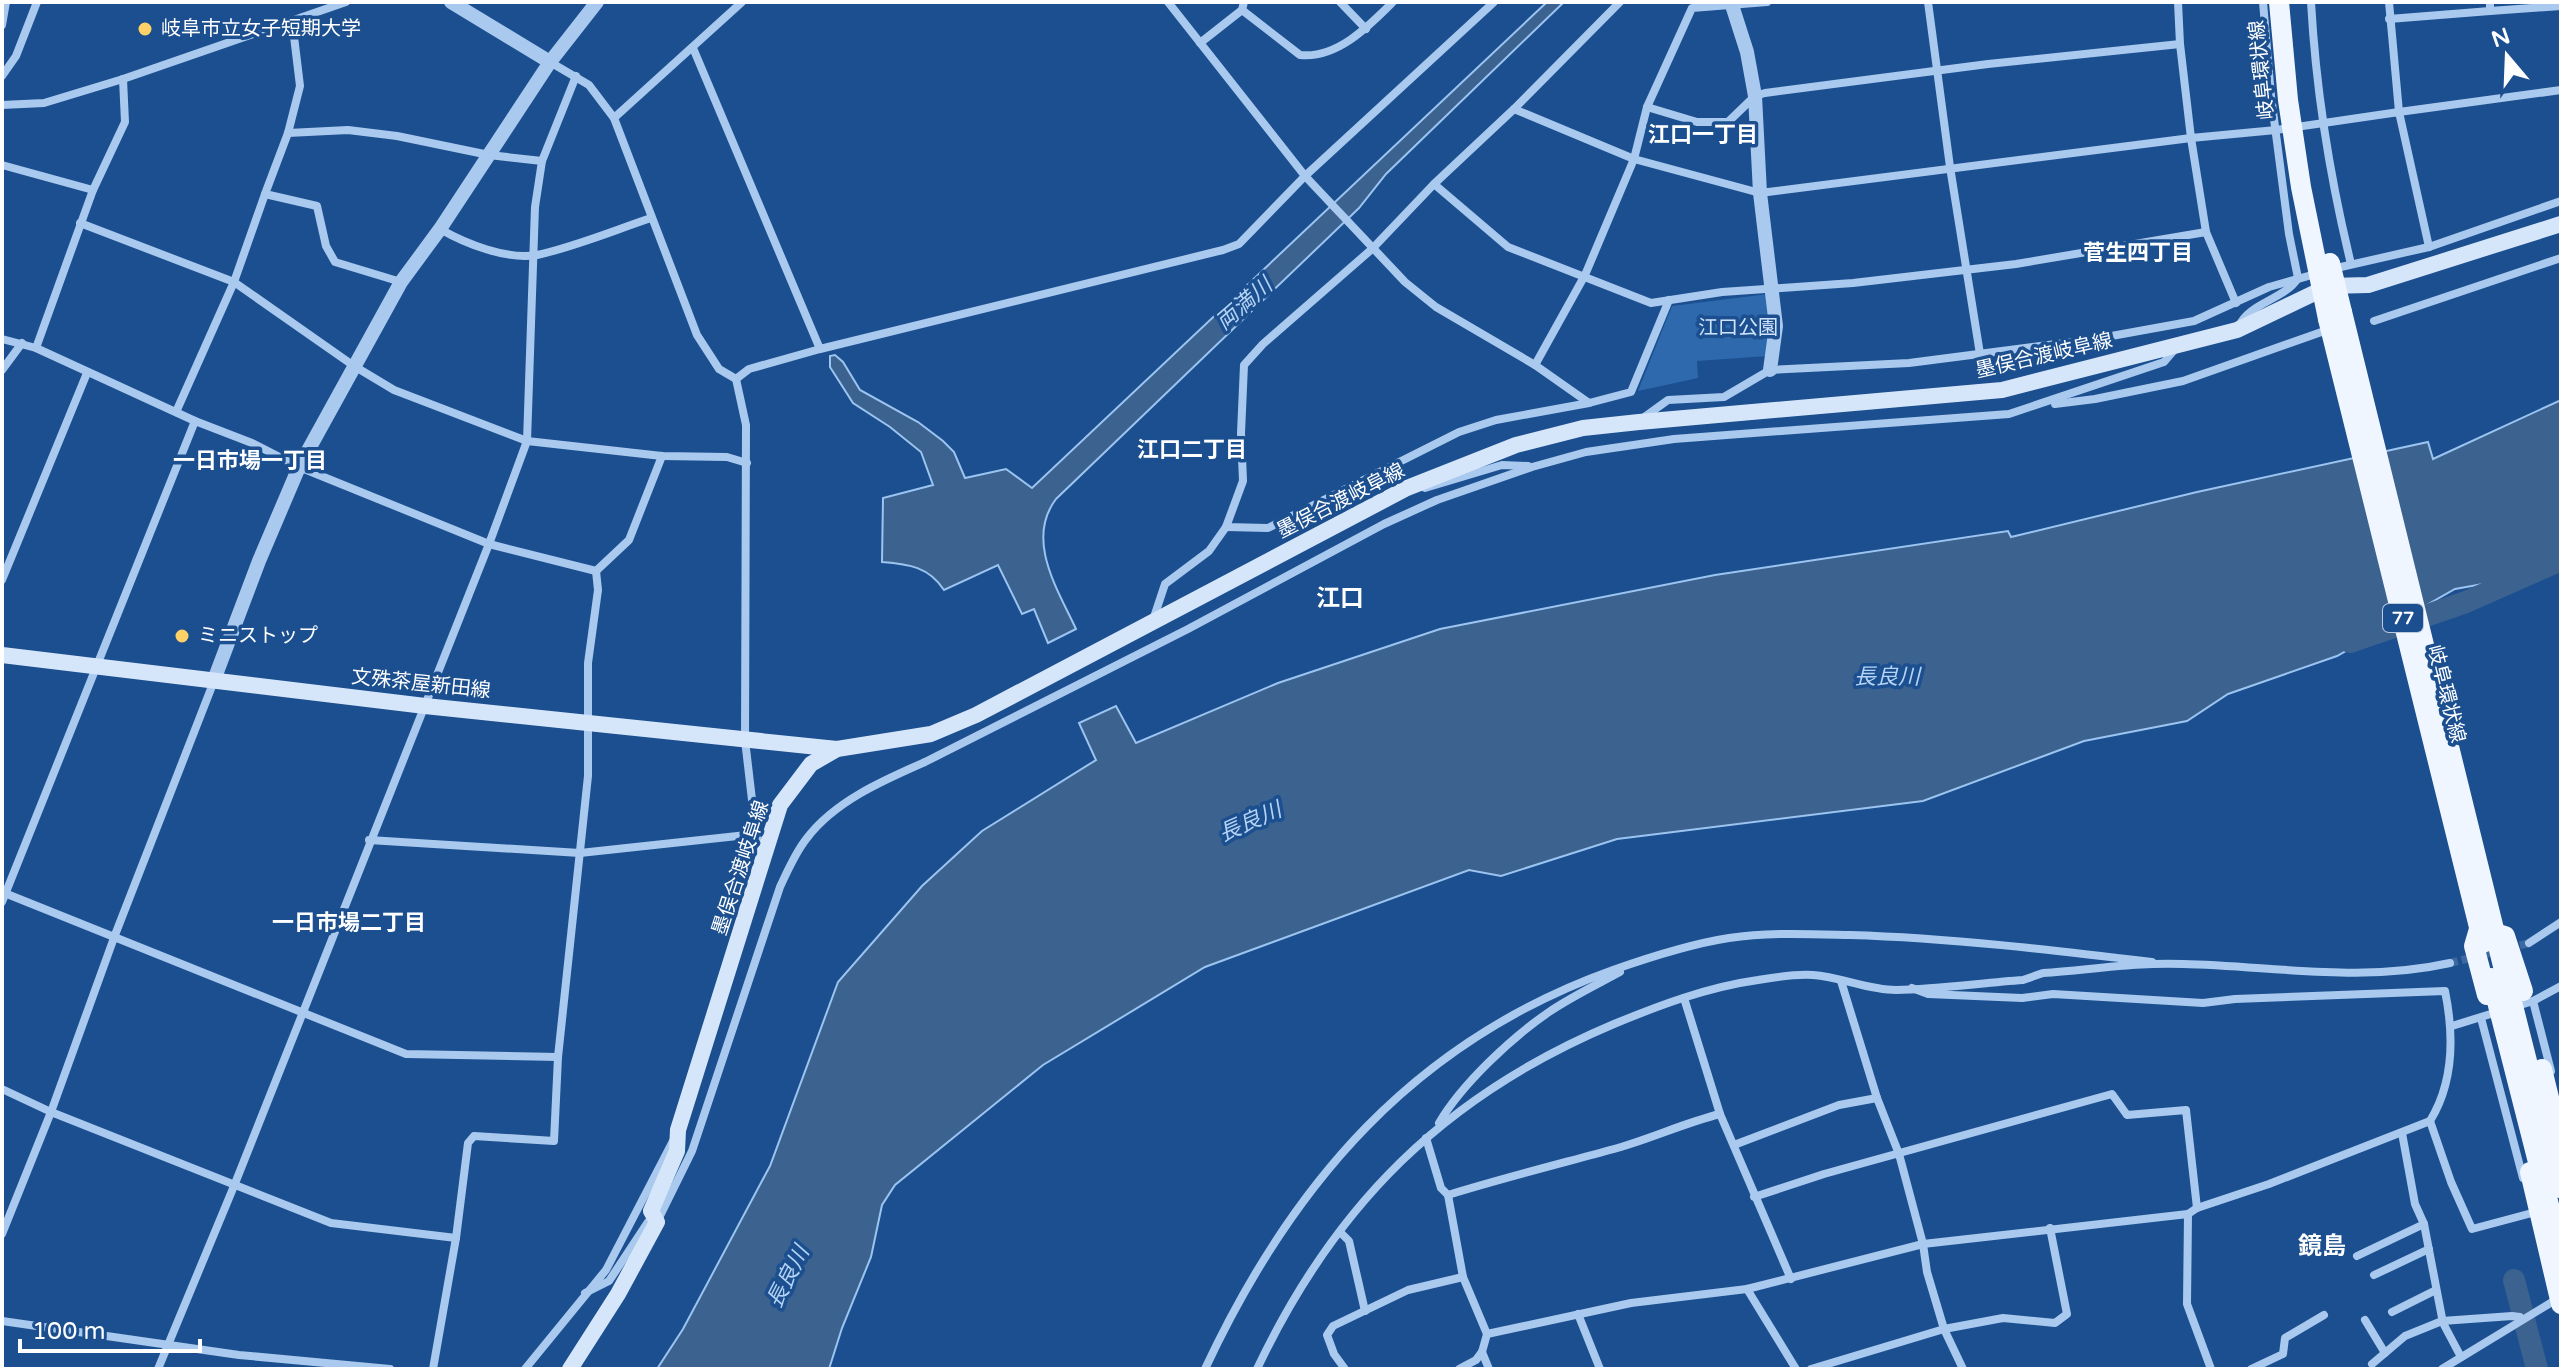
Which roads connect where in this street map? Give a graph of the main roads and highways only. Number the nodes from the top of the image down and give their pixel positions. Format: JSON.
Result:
{"nodes":[{"id":1,"x":2279,"y":2,"type":"edge"},
{"id":2,"x":2292,"y":2,"type":"edge"},
{"id":3,"x":2556,"y":227,"type":"edge"},
{"id":4,"x":2337,"y":326,"type":"junction"},
{"id":5,"x":2,"y":655,"type":"edge"},
{"id":6,"x":837,"y":749,"type":"junction"},
{"id":7,"x":2487,"y":931,"type":"junction"},
{"id":8,"x":2498,"y":976,"type":"junction"},
{"id":9,"x":2561,"y":1147,"type":"edge"},
{"id":10,"x":2561,"y":1196,"type":"edge"},
{"id":11,"x":2561,"y":1252,"type":"edge"},
{"id":12,"x":2560,"y":1299,"type":"edge"},
{"id":13,"x":570,"y":1369,"type":"edge"}],
"edges":[{"from":1,"to":4,"type":"main road","name":"岐阜環状線","number":"77","bridge":true},
{"from":2,"to":4,"type":"main road","name":"岐阜環状線","number":"77","bridge":true},
{"from":3,"to":6,"type":"main road","name":"墨俣合渡岐阜線"},
{"from":4,"to":7,"type":"main road","name":"岐阜環状線","number":"77"},
{"from":5,"to":6,"type":"main road","name":"文殊茶屋新田線"},
{"from":6,"to":13,"type":"main road","name":"墨俣合渡岐阜線"},
{"from":7,"to":8,"type":"main road","name":"岐阜環状線","number":"77"},
{"from":7,"to":9,"type":"main road","number":"77","bridge":true},
{"from":7,"to":12,"type":"main road","number":"77","bridge":true},
{"from":8,"to":10,"type":"main road","name":"岐阜環状線","number":"77","bridge":true},
{"from":8,"to":11,"type":"main road","name":"岐阜環状線","number":"77","bridge":true}]}
